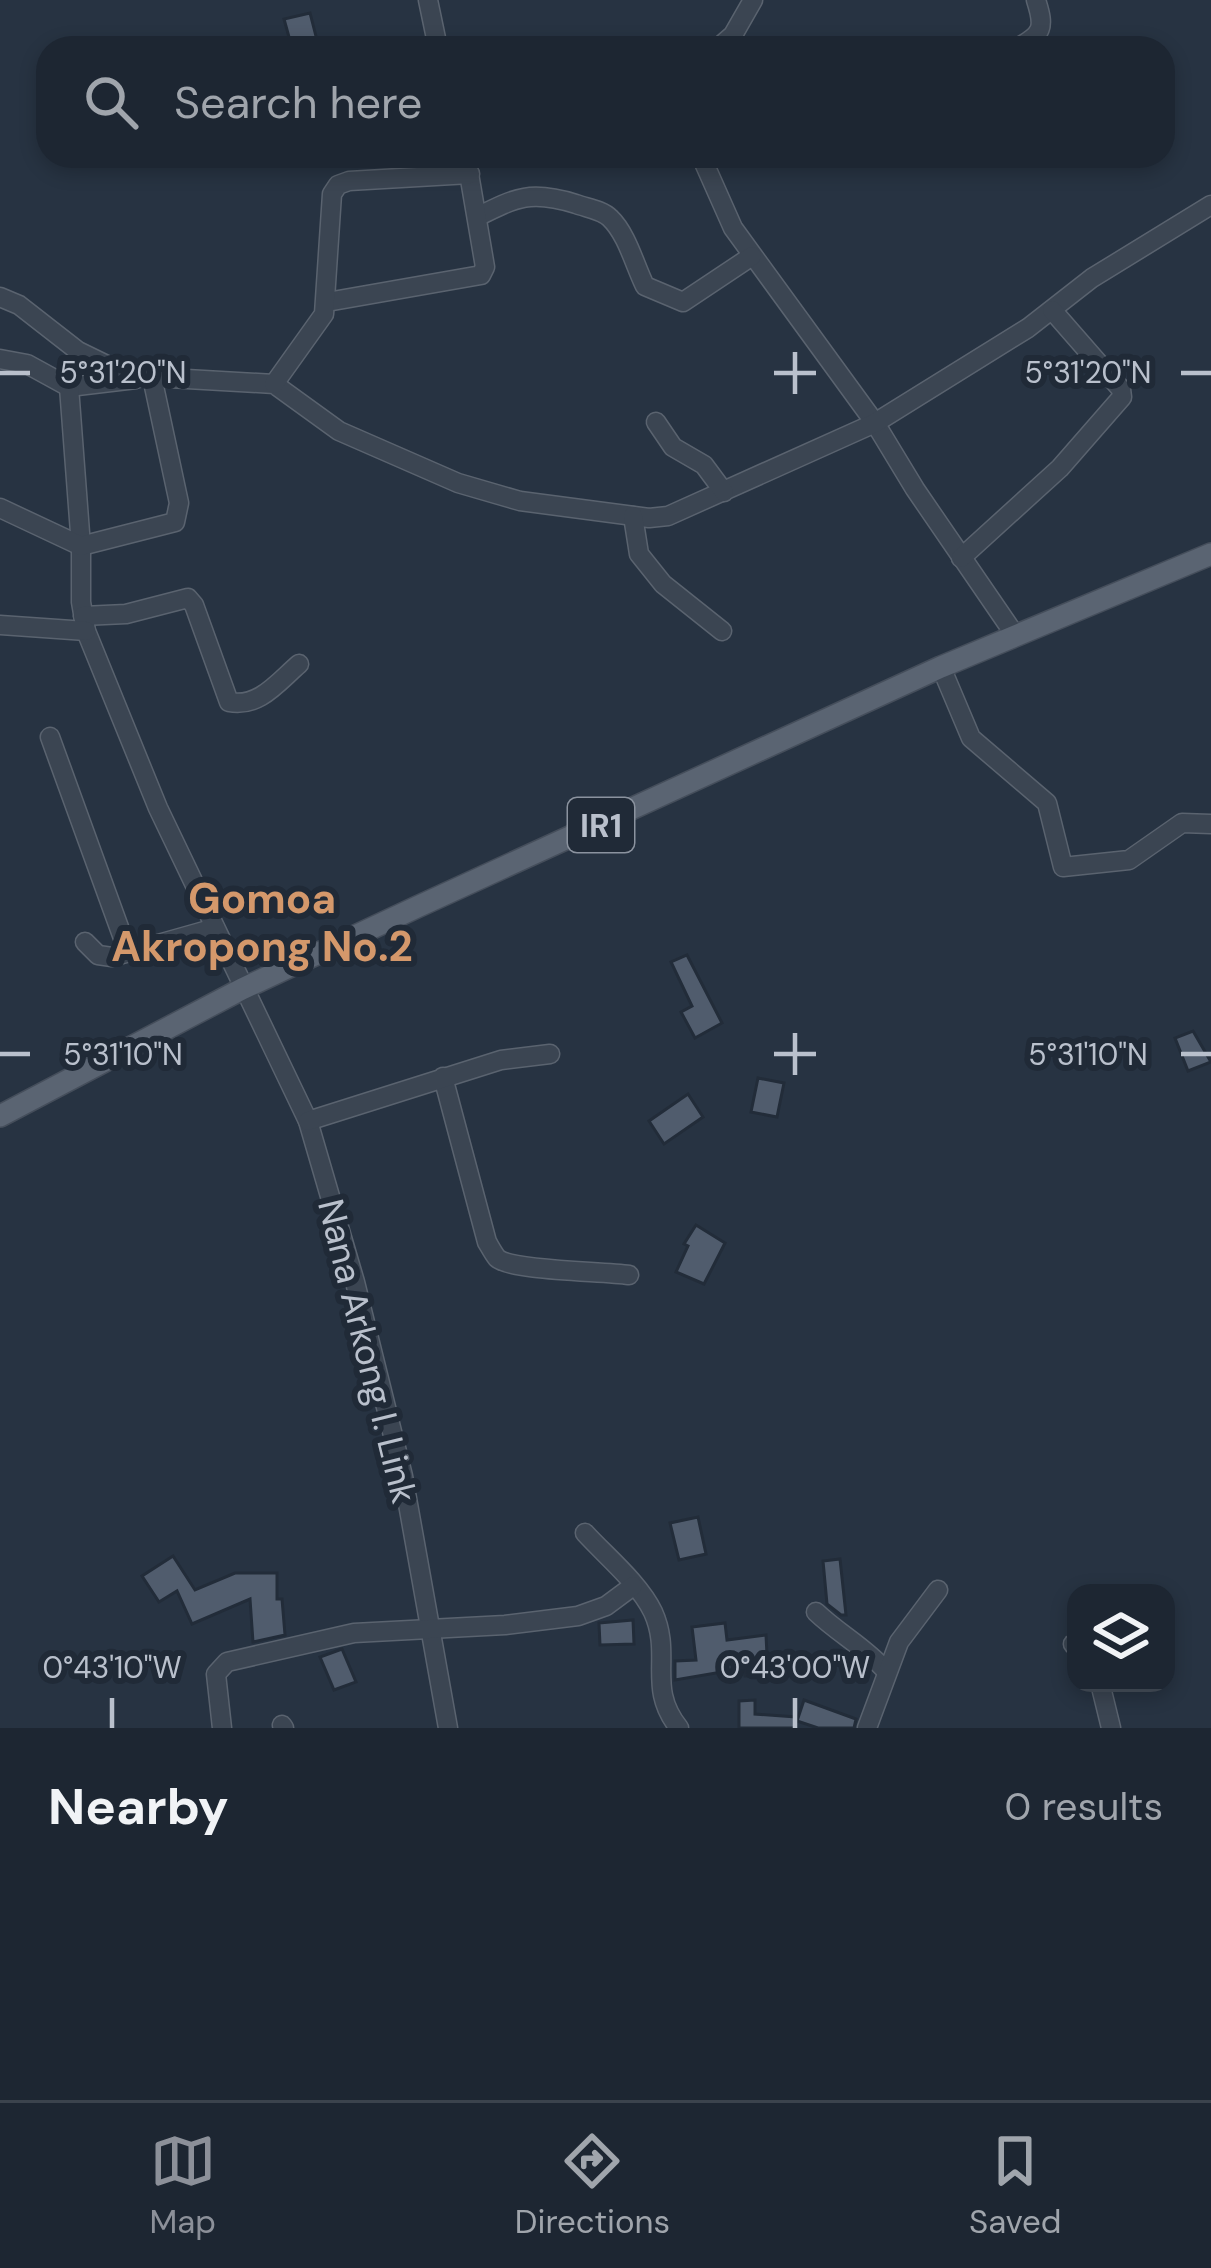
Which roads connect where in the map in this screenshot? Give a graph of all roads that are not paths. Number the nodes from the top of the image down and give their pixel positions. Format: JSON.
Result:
{"nodes":[{"id":1,"x":428,"y":0,"type":"edge"},
{"id":2,"x":753,"y":0,"type":"edge"},
{"id":3,"x":1036,"y":0,"type":"edge"},
{"id":4,"x":436,"y":36,"type":"edge"},
{"id":5,"x":732,"y":36,"type":"edge"},
{"id":6,"x":1039,"y":36,"type":"edge"},
{"id":7,"x":446,"y":168,"type":"edge"},
{"id":8,"x":469,"y":168,"type":"edge"},
{"id":9,"x":706,"y":168,"type":"edge"},
{"id":10,"x":1211,"y":206,"type":"edge"},
{"id":11,"x":477,"y":217,"type":"junction"},
{"id":12,"x":752,"y":256,"type":"junction"},
{"id":13,"x":0,"y":297,"type":"edge"},
{"id":14,"x":327,"y":302,"type":"junction"},
{"id":15,"x":1052,"y":310,"type":"junction"},
{"id":16,"x":0,"y":359,"type":"edge"},
{"id":17,"x":152,"y":377,"type":"junction"},
{"id":18,"x":274,"y":384,"type":"junction"},
{"id":19,"x":69,"y":386,"type":"junction"},
{"id":20,"x":656,"y":422,"type":"dead end"},
{"id":21,"x":875,"y":423,"type":"junction"},
{"id":22,"x":724,"y":492,"type":"junction"},
{"id":23,"x":0,"y":508,"type":"edge"},
{"id":24,"x":633,"y":516,"type":"junction"},
{"id":25,"x":81,"y":546,"type":"junction"},
{"id":26,"x":1211,"y":554,"type":"edge"},
{"id":27,"x":961,"y":558,"type":"junction"},
{"id":28,"x":85,"y":624,"type":"junction"},
{"id":29,"x":0,"y":626,"type":"edge"},
{"id":30,"x":722,"y":631,"type":"dead end"},
{"id":31,"x":1015,"y":635,"type":"junction"},
{"id":32,"x":299,"y":664,"type":"dead end"},
{"id":33,"x":941,"y":667,"type":"junction"},
{"id":34,"x":50,"y":737,"type":"dead end"},
{"id":35,"x":1211,"y":824,"type":"edge"},
{"id":36,"x":214,"y":928,"type":"junction"},
{"id":37,"x":85,"y":942,"type":"dead end"},
{"id":38,"x":128,"y":952,"type":"junction"},
{"id":39,"x":242,"y":989,"type":"junction"},
{"id":40,"x":550,"y":1054,"type":"dead end"},
{"id":41,"x":443,"y":1077,"type":"junction"},
{"id":42,"x":0,"y":1116,"type":"edge"},
{"id":43,"x":308,"y":1121,"type":"junction"},
{"id":44,"x":629,"y":1275,"type":"dead end"},
{"id":45,"x":585,"y":1533,"type":"dead end"},
{"id":46,"x":633,"y":1586,"type":"junction"},
{"id":47,"x":938,"y":1590,"type":"dead end"},
{"id":48,"x":816,"y":1612,"type":"dead end"},
{"id":49,"x":430,"y":1627,"type":"junction"},
{"id":50,"x":886,"y":1671,"type":"junction"},
{"id":51,"x":1102,"y":1692,"type":"edge"},
{"id":52,"x":222,"y":1728,"type":"edge"},
{"id":53,"x":448,"y":1728,"type":"edge"},
{"id":54,"x":679,"y":1728,"type":"edge"},
{"id":55,"x":867,"y":1728,"type":"edge"},
{"id":56,"x":1112,"y":1728,"type":"edge"}],
"edges":[{"from":1,"to":4,"type":"street"},
{"from":2,"to":5,"type":"street"},
{"from":3,"to":6,"type":"street"},
{"from":7,"to":14,"type":"street"},
{"from":8,"to":11,"type":"street"},
{"from":9,"to":12,"type":"street"},
{"from":10,"to":15,"type":"street"},
{"from":11,"to":12,"type":"street"},
{"from":11,"to":14,"type":"street"},
{"from":12,"to":21,"type":"street"},
{"from":13,"to":17,"type":"street"},
{"from":14,"to":18,"type":"street"},
{"from":15,"to":21,"type":"street"},
{"from":15,"to":27,"type":"street"},
{"from":16,"to":19,"type":"street"},
{"from":17,"to":18,"type":"street"},
{"from":17,"to":19,"type":"street"},
{"from":17,"to":25,"type":"street"},
{"from":18,"to":24,"type":"street"},
{"from":19,"to":25,"type":"street"},
{"from":20,"to":22,"type":"street"},
{"from":21,"to":22,"type":"street"},
{"from":21,"to":27,"type":"street"},
{"from":22,"to":24,"type":"street"},
{"from":23,"to":25,"type":"street"},
{"from":24,"to":30,"type":"street"},
{"from":25,"to":28,"type":"street"},
{"from":26,"to":31,"type":"main road","number":"IR1"},
{"from":27,"to":31,"type":"street"},
{"from":28,"to":29,"type":"street"},
{"from":28,"to":32,"type":"street"},
{"from":28,"to":36,"type":"street","name":"Nana Arkong I. Link"},
{"from":31,"to":33,"type":"main road","number":"IR1"},
{"from":33,"to":35,"type":"street"},
{"from":33,"to":39,"type":"main road","number":"IR1"},
{"from":34,"to":38,"type":"street"},
{"from":36,"to":38,"type":"street"},
{"from":36,"to":39,"type":"street","name":"Nana Arkong I. Link"},
{"from":37,"to":38,"type":"street"},
{"from":39,"to":42,"type":"main road","number":"IR1"},
{"from":39,"to":43,"type":"street","name":"Nana Arkong I. Link"},
{"from":40,"to":41,"type":"street"},
{"from":41,"to":43,"type":"street"},
{"from":41,"to":44,"type":"street"},
{"from":43,"to":49,"type":"street","name":"Nana Arkong I. Link"},
{"from":45,"to":46,"type":"street"},
{"from":46,"to":49,"type":"street"},
{"from":46,"to":54,"type":"street"},
{"from":47,"to":50,"type":"street"},
{"from":48,"to":50,"type":"street"},
{"from":49,"to":52,"type":"street"},
{"from":49,"to":53,"type":"street","name":"Nana Arkong I. Link"},
{"from":50,"to":55,"type":"street"},
{"from":51,"to":56,"type":"street"}]}
